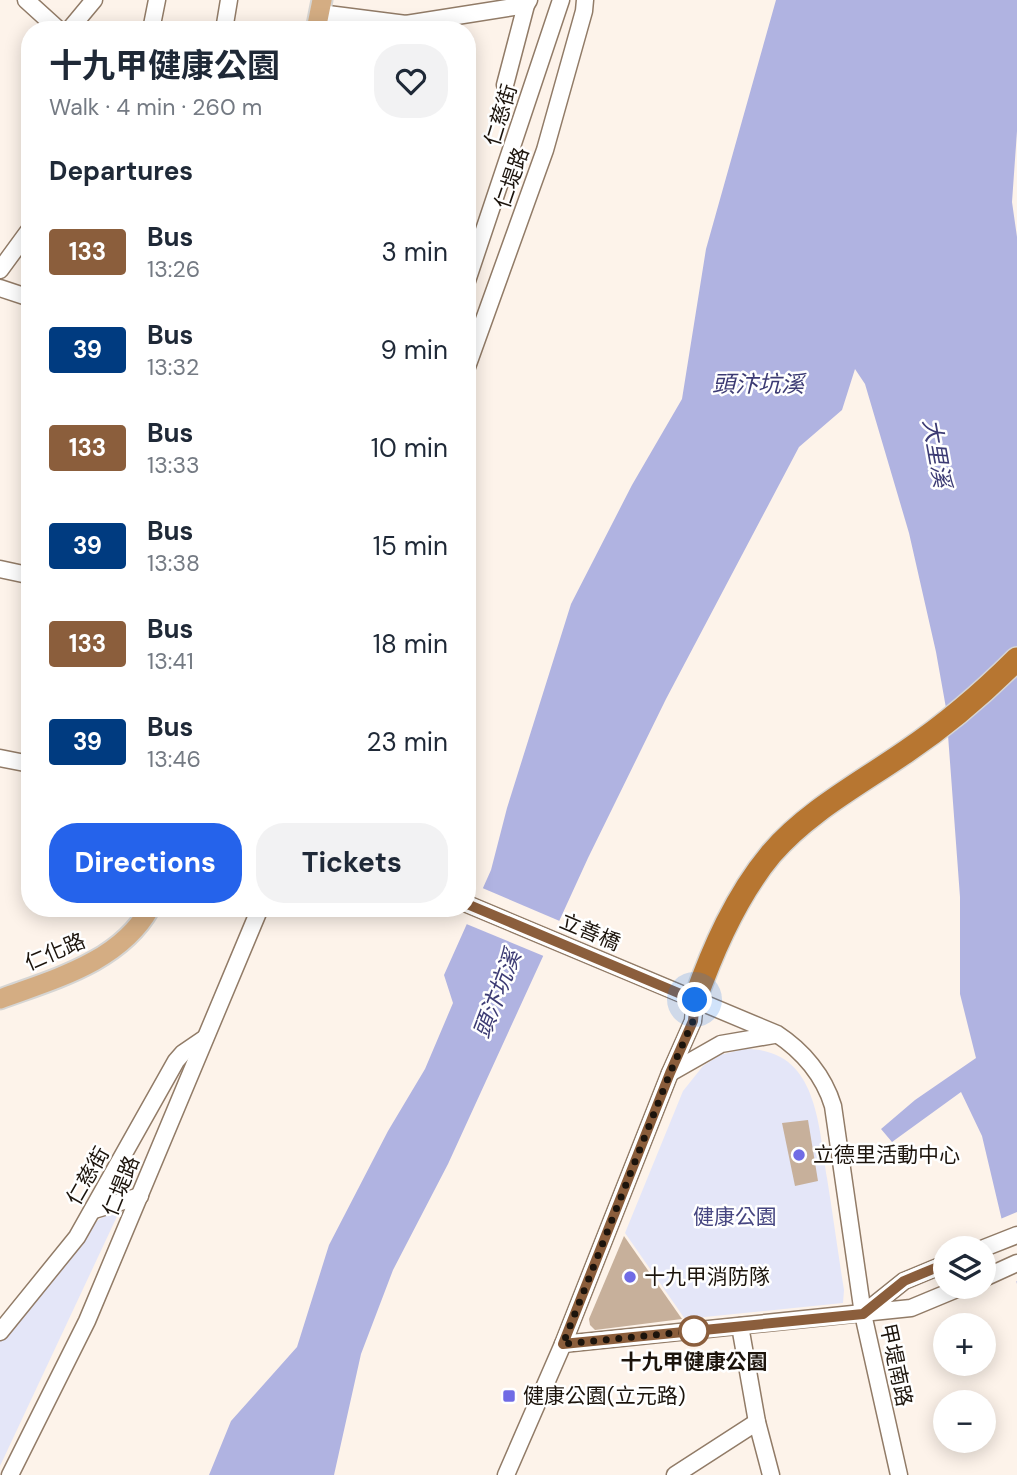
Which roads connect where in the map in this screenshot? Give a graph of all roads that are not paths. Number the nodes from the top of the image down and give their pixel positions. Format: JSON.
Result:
{"nodes":[{"id":1,"x":26,"y":0,"type":"edge"},
{"id":2,"x":94,"y":0,"type":"edge"},
{"id":3,"x":157,"y":0,"type":"edge"},
{"id":4,"x":229,"y":0,"type":"edge"},
{"id":5,"x":561,"y":0,"type":"edge"},
{"id":6,"x":585,"y":0,"type":"edge"},
{"id":7,"x":528,"y":2,"type":"edge"},
{"id":8,"x":319,"y":14,"type":"edge"},
{"id":9,"x":49,"y":21,"type":"edge"},
{"id":10,"x":76,"y":21,"type":"edge"},
{"id":11,"x":153,"y":21,"type":"edge"},
{"id":12,"x":226,"y":21,"type":"edge"},
{"id":13,"x":380,"y":21,"type":"edge"},
{"id":14,"x":423,"y":21,"type":"edge"},
{"id":15,"x":505,"y":85,"type":"dead end"},
{"id":16,"x":21,"y":241,"type":"edge"},
{"id":17,"x":476,"y":254,"type":"edge"},
{"id":18,"x":0,"y":270,"type":"edge"},
{"id":19,"x":0,"y":288,"type":"edge"},
{"id":20,"x":21,"y":295,"type":"edge"},
{"id":21,"x":476,"y":342,"type":"edge"},
{"id":22,"x":0,"y":569,"type":"edge"},
{"id":23,"x":21,"y":574,"type":"edge"},
{"id":24,"x":1017,"y":659,"type":"edge"},
{"id":25,"x":0,"y":758,"type":"edge"},
{"id":26,"x":21,"y":762,"type":"edge"},
{"id":27,"x":476,"y":908,"type":"edge"},
{"id":28,"x":143,"y":917,"type":"edge"},
{"id":29,"x":256,"y":917,"type":"edge"},
{"id":30,"x":0,"y":999,"type":"edge"},
{"id":31,"x":695,"y":1000,"type":"junction"},
{"id":32,"x":778,"y":1034,"type":"junction"},
{"id":33,"x":205,"y":1038,"type":"junction"},
{"id":34,"x":670,"y":1073,"type":"junction"},
{"id":35,"x":140,"y":1196,"type":"junction"},
{"id":36,"x":94,"y":1210,"type":"junction"},
{"id":37,"x":1017,"y":1235,"type":"edge"},
{"id":38,"x":996,"y":1243,"type":"edge"},
{"id":39,"x":1017,"y":1263,"type":"edge"},
{"id":40,"x":933,"y":1269,"type":"edge"},
{"id":41,"x":996,"y":1273,"type":"edge"},
{"id":42,"x":933,"y":1299,"type":"edge"},
{"id":43,"x":885,"y":1304,"type":"junction"},
{"id":44,"x":863,"y":1314,"type":"junction"},
{"id":45,"x":740,"y":1326,"type":"junction"},
{"id":46,"x":0,"y":1332,"type":"edge"},
{"id":47,"x":563,"y":1344,"type":"junction"},
{"id":48,"x":757,"y":1422,"type":"junction"},
{"id":49,"x":10,"y":1475,"type":"edge"},
{"id":50,"x":506,"y":1475,"type":"edge"},
{"id":51,"x":675,"y":1475,"type":"edge"},
{"id":52,"x":771,"y":1475,"type":"edge"},
{"id":53,"x":898,"y":1475,"type":"edge"}],
"edges":[{"from":1,"to":9,"type":"street"},
{"from":2,"to":10,"type":"street"},
{"from":3,"to":11,"type":"street"},
{"from":4,"to":12,"type":"street"},
{"from":5,"to":17,"type":"street","name":"仁慈街"},
{"from":6,"to":21,"type":"street","name":"仁堤路"},
{"from":7,"to":14,"type":"street"},
{"from":7,"to":15,"type":"street"},
{"from":8,"to":13,"type":"street"},
{"from":16,"to":18,"type":"street"},
{"from":19,"to":20,"type":"street"},
{"from":22,"to":23,"type":"street"},
{"from":24,"to":31,"type":"highway"},
{"from":25,"to":26,"type":"street"},
{"from":27,"to":31,"type":"street","name":"立善橋"},
{"from":28,"to":30,"type":"main road","name":"仁化路"},
{"from":29,"to":33,"type":"street","name":"仁堤路"},
{"from":31,"to":32,"type":"street","name":"甲堤南路"},
{"from":31,"to":34,"type":"street"},
{"from":32,"to":34,"type":"street"},
{"from":32,"to":44,"type":"street","name":"甲堤南路"},
{"from":33,"to":35,"type":"street","name":"仁堤路"},
{"from":33,"to":36,"type":"street","name":"仁慈街"},
{"from":34,"to":47,"type":"street"},
{"from":35,"to":36,"type":"street"},
{"from":35,"to":49,"type":"street","name":"仁堤路"},
{"from":36,"to":46,"type":"street","name":"仁慈街"},
{"from":37,"to":38,"type":"street"},
{"from":39,"to":41,"type":"street"},
{"from":40,"to":43,"type":"street"},
{"from":42,"to":43,"type":"street"},
{"from":43,"to":44,"type":"street"},
{"from":44,"to":45,"type":"street"},
{"from":44,"to":53,"type":"street","name":"甲堤南路"},
{"from":45,"to":47,"type":"street"},
{"from":45,"to":48,"type":"street"},
{"from":47,"to":50,"type":"street"},
{"from":48,"to":51,"type":"street"},
{"from":48,"to":52,"type":"street"}]}
